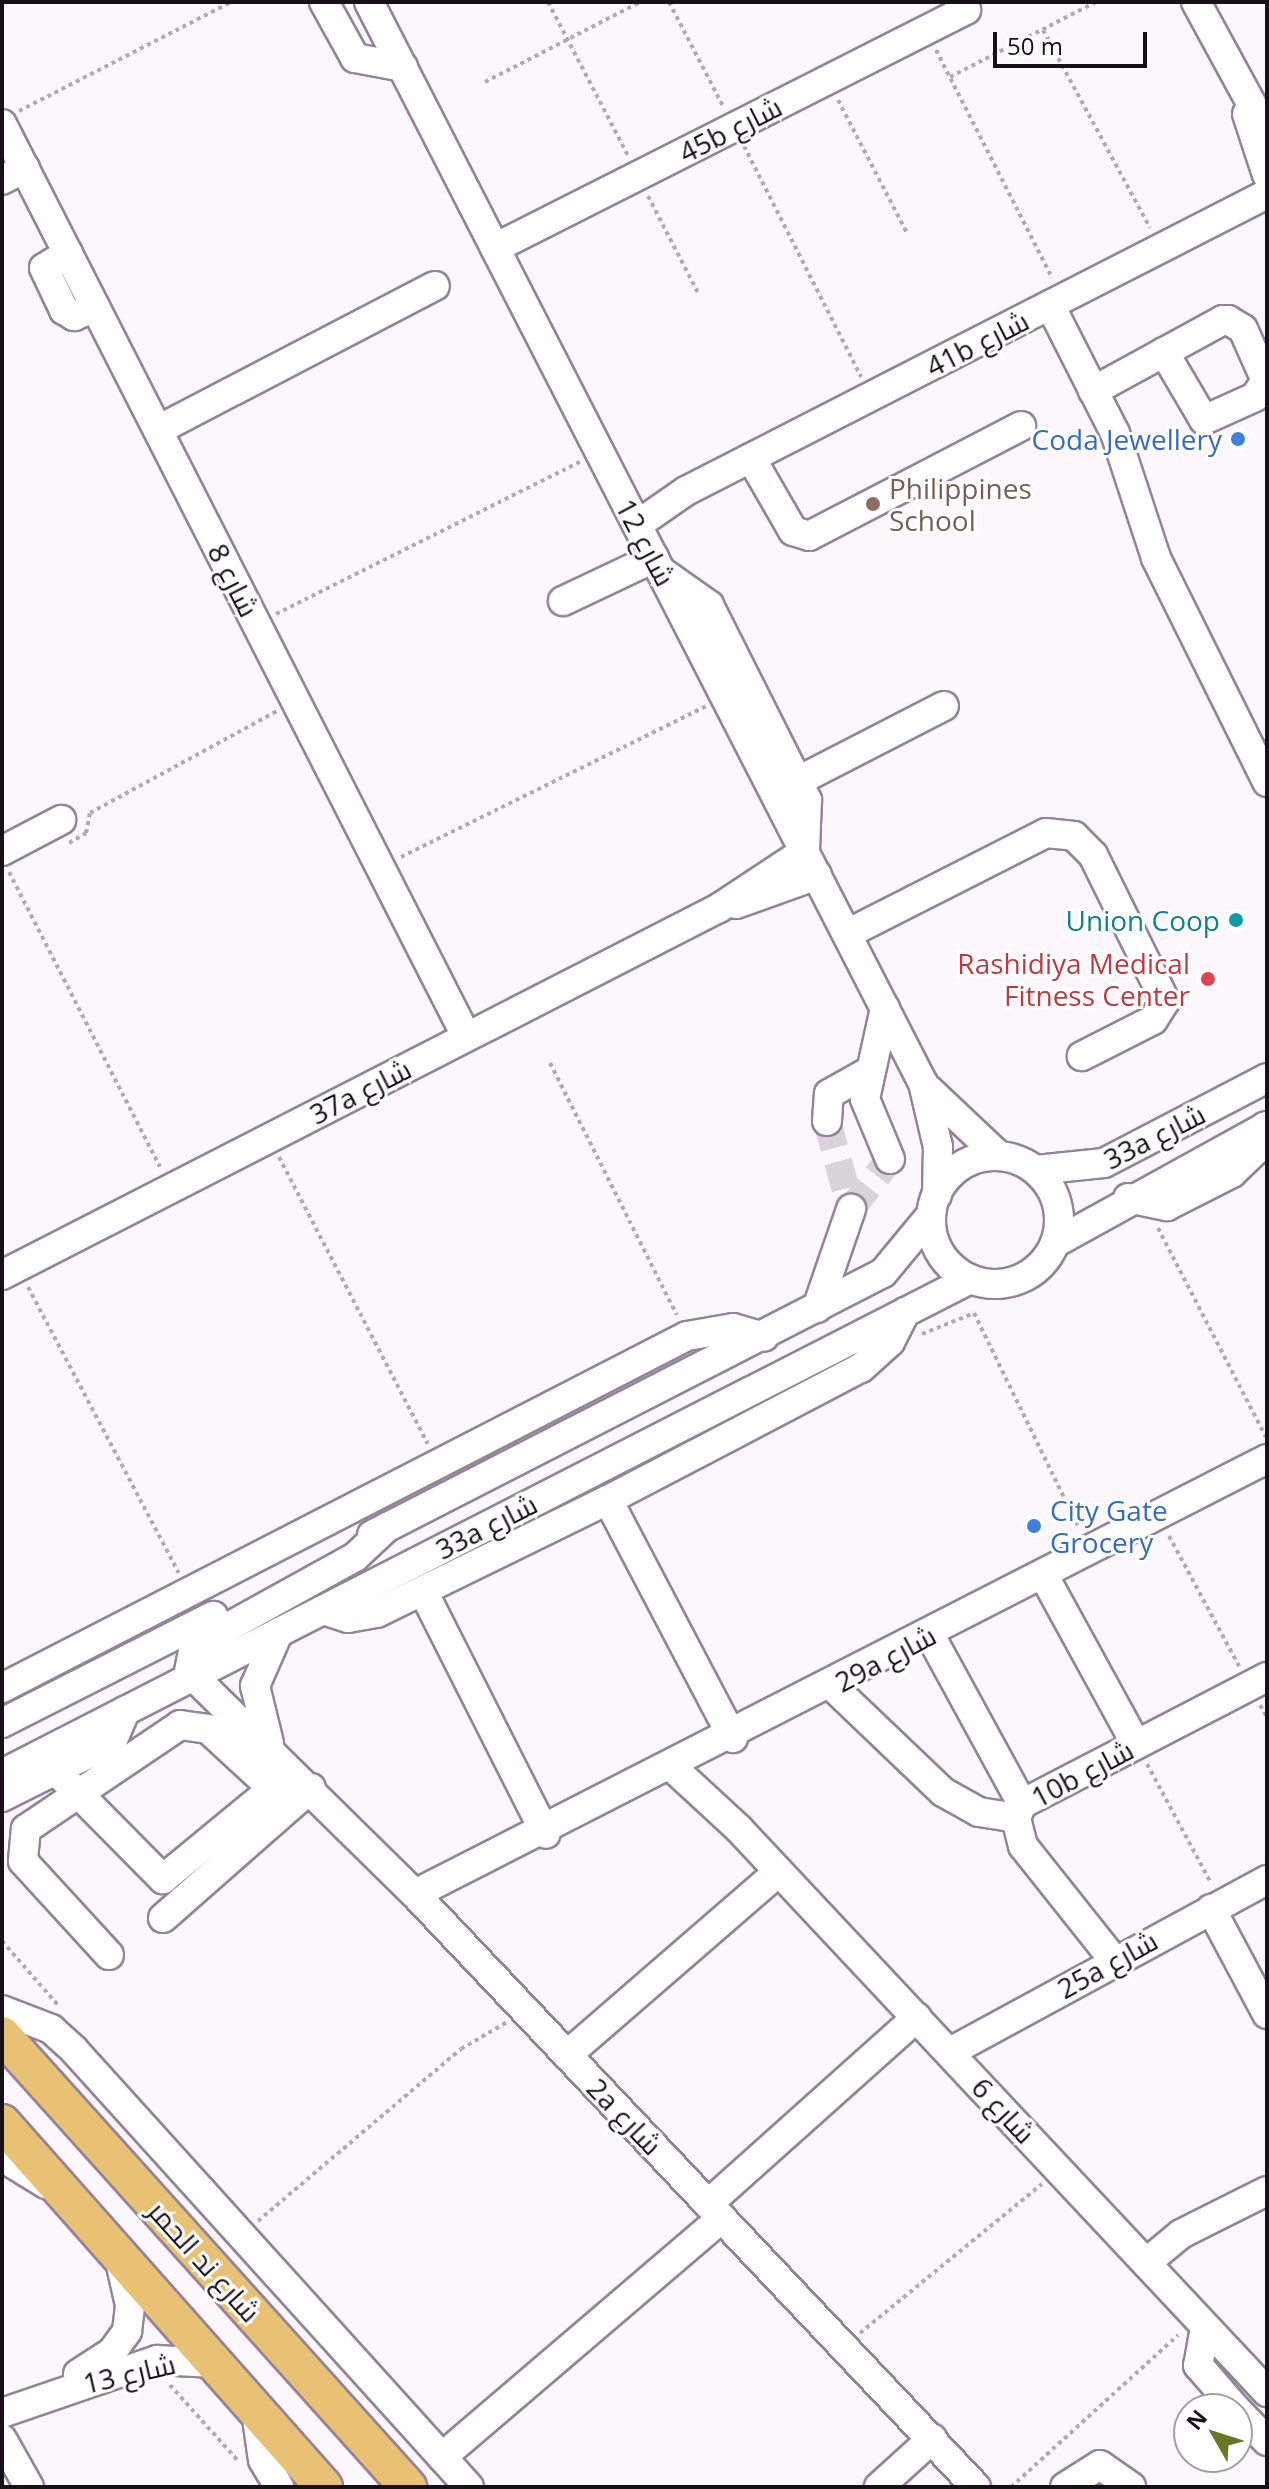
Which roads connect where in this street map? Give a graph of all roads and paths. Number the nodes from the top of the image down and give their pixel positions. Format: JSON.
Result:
{"nodes":[{"id":1,"x":231,"y":2,"type":"edge"},
{"id":2,"x":324,"y":2,"type":"edge"},
{"id":3,"x":369,"y":2,"type":"edge"},
{"id":4,"x":548,"y":2,"type":"edge"},
{"id":5,"x":640,"y":2,"type":"edge"},
{"id":6,"x":669,"y":2,"type":"edge"},
{"id":7,"x":1096,"y":2,"type":"edge"},
{"id":8,"x":1196,"y":2,"type":"edge"},
{"id":9,"x":966,"y":10,"type":"dead end"},
{"id":10,"x":925,"y":30,"type":"junction"},
{"id":11,"x":1043,"y":30,"type":"junction"},
{"id":12,"x":567,"y":40,"type":"junction"},
{"id":13,"x":403,"y":67,"type":"junction"},
{"id":14,"x":950,"y":77,"type":"junction"},
{"id":15,"x":828,"y":80,"type":"junction"},
{"id":16,"x":485,"y":82,"type":"dead end"},
{"id":17,"x":1244,"y":97,"type":"junction"},
{"id":18,"x":9,"y":118,"type":"edge"},
{"id":19,"x":734,"y":127,"type":"junction"},
{"id":20,"x":1267,"y":132,"type":"edge"},
{"id":21,"x":13,"y":174,"type":"edge"},
{"id":22,"x":1267,"y":175,"type":"edge"},
{"id":23,"x":638,"y":176,"type":"junction"},
{"id":24,"x":1267,"y":194,"type":"edge"},
{"id":25,"x":907,"y":233,"type":"dead end"},
{"id":26,"x":495,"y":248,"type":"junction"},
{"id":27,"x":1161,"y":249,"type":"junction"},
{"id":28,"x":435,"y":286,"type":"dead end"},
{"id":29,"x":699,"y":295,"type":"dead end"},
{"id":30,"x":1056,"y":302,"type":"junction"},
{"id":31,"x":1164,"y":352,"type":"dead end"},
{"id":32,"x":1093,"y":391,"type":"junction"},
{"id":33,"x":871,"y":397,"type":"junction"},
{"id":34,"x":1021,"y":426,"type":"dead end"},
{"id":35,"x":158,"y":430,"type":"junction"},
{"id":36,"x":599,"y":453,"type":"junction"},
{"id":37,"x":751,"y":458,"type":"junction"},
{"id":38,"x":633,"y":518,"type":"junction"},
{"id":39,"x":658,"y":564,"type":"junction"},
{"id":40,"x":563,"y":601,"type":"dead end"},
{"id":41,"x":256,"y":624,"type":"junction"},
{"id":42,"x":726,"y":697,"type":"junction"},
{"id":43,"x":297,"y":700,"type":"junction"},
{"id":44,"x":944,"y":706,"type":"dead end"},
{"id":45,"x":798,"y":781,"type":"junction"},
{"id":46,"x":1267,"y":782,"type":"edge"},
{"id":47,"x":55,"y":824,"type":"joint"},
{"id":48,"x":2,"y":851,"type":"edge"},
{"id":49,"x":2,"y":860,"type":"edge"},
{"id":50,"x":811,"y":863,"type":"junction"},
{"id":51,"x":380,"y":867,"type":"junction"},
{"id":52,"x":847,"y":934,"type":"junction"},
{"id":53,"x":885,"y":1008,"type":"junction"},
{"id":54,"x":466,"y":1036,"type":"junction"},
{"id":55,"x":1082,"y":1056,"type":"dead end"},
{"id":56,"x":550,"y":1063,"type":"dead end"},
{"id":57,"x":870,"y":1071,"type":"junction"},
{"id":58,"x":1267,"y":1078,"type":"edge"},
{"id":59,"x":923,"y":1083,"type":"junction"},
{"id":60,"x":827,"y":1121,"type":"tunnel mouth"},
{"id":61,"x":1266,"y":1126,"type":"edge"},
{"id":62,"x":268,"y":1138,"type":"junction"},
{"id":63,"x":999,"y":1156,"type":"junction"},
{"id":64,"x":890,"y":1159,"type":"dead end"},
{"id":65,"x":1036,"y":1170,"type":"junction"},
{"id":66,"x":171,"y":1188,"type":"junction"},
{"id":67,"x":1137,"y":1202,"type":"junction"},
{"id":68,"x":934,"y":1205,"type":"junction"},
{"id":69,"x":851,"y":1209,"type":"dead end"},
{"id":70,"x":1055,"y":1243,"type":"junction"},
{"id":71,"x":10,"y":1271,"type":"edge"},
{"id":72,"x":970,"y":1279,"type":"junction"},
{"id":73,"x":817,"y":1308,"type":"junction"},
{"id":74,"x":905,"y":1312,"type":"junction"},
{"id":75,"x":687,"y":1336,"type":"junction"},
{"id":76,"x":764,"y":1337,"type":"junction"},
{"id":77,"x":1267,"y":1439,"type":"edge"},
{"id":78,"x":1267,"y":1459,"type":"edge"},
{"id":79,"x":440,"y":1469,"type":"junction"},
{"id":80,"x":608,"y":1500,"type":"junction"},
{"id":81,"x":1158,"y":1516,"type":"junction"},
{"id":82,"x":387,"y":1527,"type":"junction"},
{"id":83,"x":1091,"y":1551,"type":"junction"},
{"id":84,"x":1044,"y":1576,"type":"junction"},
{"id":85,"x":423,"y":1591,"type":"junction"},
{"id":86,"x":190,"y":1594,"type":"junction"},
{"id":87,"x":323,"y":1610,"type":"junction"},
{"id":88,"x":278,"y":1633,"type":"junction"},
{"id":89,"x":930,"y":1635,"type":"junction"},
{"id":90,"x":192,"y":1676,"type":"junction"},
{"id":91,"x":1258,"y":1681,"type":"edge"},
{"id":92,"x":832,"y":1686,"type":"junction"},
{"id":93,"x":2,"y":1688,"type":"edge"},
{"id":94,"x":125,"y":1711,"type":"junction"},
{"id":95,"x":1267,"y":1717,"type":"edge"},
{"id":96,"x":2,"y":1723,"type":"edge"},
{"id":97,"x":733,"y":1738,"type":"junction"},
{"id":98,"x":1136,"y":1744,"type":"junction"},
{"id":99,"x":271,"y":1747,"type":"junction"},
{"id":100,"x":681,"y":1764,"type":"junction"},
{"id":101,"x":2,"y":1774,"type":"edge"},
{"id":102,"x":303,"y":1779,"type":"junction"},
{"id":103,"x":66,"y":1782,"type":"junction"},
{"id":104,"x":273,"y":1789,"type":"junction"},
{"id":105,"x":2,"y":1797,"type":"edge"},
{"id":106,"x":1019,"y":1811,"type":"junction"},
{"id":107,"x":546,"y":1834,"type":"junction"},
{"id":108,"x":778,"y":1872,"type":"junction"},
{"id":109,"x":1267,"y":1880,"type":"edge"},
{"id":110,"x":422,"y":1902,"type":"junction"},
{"id":111,"x":1216,"y":1906,"type":"junction"},
{"id":112,"x":163,"y":1918,"type":"dead end"},
{"id":113,"x":2,"y":1941,"type":"edge"},
{"id":114,"x":109,"y":1955,"type":"dead end"},
{"id":115,"x":1113,"y":1959,"type":"junction"},
{"id":116,"x":2,"y":2010,"type":"edge"},
{"id":117,"x":527,"y":2014,"type":"junction"},
{"id":118,"x":1267,"y":2014,"type":"edge"},
{"id":119,"x":917,"y":2017,"type":"junction"},
{"id":120,"x":2,"y":2035,"type":"edge"},
{"id":121,"x":63,"y":2039,"type":"junction"},
{"id":122,"x":950,"y":2052,"type":"junction"},
{"id":123,"x":567,"y":2055,"type":"junction"},
{"id":124,"x":2,"y":2123,"type":"edge"},
{"id":125,"x":2,"y":2157,"type":"edge"},
{"id":126,"x":1059,"y":2170,"type":"junction"},
{"id":127,"x":1267,"y":2191,"type":"edge"},
{"id":128,"x":67,"y":2197,"type":"junction"},
{"id":129,"x":715,"y":2211,"type":"junction"},
{"id":130,"x":240,"y":2236,"type":"junction"},
{"id":131,"x":119,"y":2256,"type":"junction"},
{"id":132,"x":1146,"y":2263,"type":"junction"},
{"id":133,"x":1201,"y":2322,"type":"junction"},
{"id":134,"x":843,"y":2347,"type":"junction"},
{"id":135,"x":150,"y":2362,"type":"junction"},
{"id":136,"x":214,"y":2363,"type":"junction"},
{"id":137,"x":1267,"y":2392,"type":"edge"},
{"id":138,"x":1222,"y":2393,"type":"edge"},
{"id":139,"x":45,"y":2394,"type":"junction"},
{"id":140,"x":256,"y":2411,"type":"junction"},
{"id":141,"x":2,"y":2413,"type":"edge"},
{"id":142,"x":1253,"y":2427,"type":"edge"},
{"id":143,"x":2,"y":2439,"type":"edge"},
{"id":144,"x":932,"y":2439,"type":"junction"},
{"id":145,"x":1267,"y":2441,"type":"edge"},
{"id":146,"x":442,"y":2457,"type":"junction"},
{"id":147,"x":276,"y":2483,"type":"edge"},
{"id":148,"x":29,"y":2487,"type":"edge"},
{"id":149,"x":324,"y":2487,"type":"edge"},
{"id":150,"x":408,"y":2487,"type":"edge"},
{"id":151,"x":469,"y":2487,"type":"edge"},
{"id":152,"x":879,"y":2487,"type":"edge"},
{"id":153,"x":976,"y":2487,"type":"edge"},
{"id":154,"x":1011,"y":2487,"type":"edge"},
{"id":155,"x":1065,"y":2487,"type":"edge"},
{"id":156,"x":1131,"y":2487,"type":"edge"}],
"edges":[{"from":1,"to":18,"type":"path"},
{"from":2,"to":13,"type":"street"},
{"from":3,"to":13,"type":"street","name":"شارع 12"},
{"from":4,"to":12,"type":"path"},
{"from":5,"to":12,"type":"path"},
{"from":6,"to":19,"type":"path"},
{"from":7,"to":11,"type":"path"},
{"from":8,"to":17,"type":"street"},
{"from":9,"to":10,"type":"street","name":"45b شارع"},
{"from":10,"to":14,"type":"path"},
{"from":10,"to":15,"type":"street","name":"45b شارع"},
{"from":11,"to":14,"type":"path"},
{"from":11,"to":27,"type":"path"},
{"from":12,"to":16,"type":"path"},
{"from":12,"to":23,"type":"path"},
{"from":13,"to":26,"type":"street","name":"شارع 12"},
{"from":14,"to":30,"type":"path"},
{"from":15,"to":19,"type":"street","name":"45b شارع"},
{"from":15,"to":25,"type":"path"},
{"from":17,"to":20,"type":"street"},
{"from":17,"to":22,"type":"street"},
{"from":18,"to":21,"type":"street","name":"شارع 8"},
{"from":19,"to":23,"type":"street","name":"45b شارع"},
{"from":19,"to":33,"type":"path"},
{"from":21,"to":35,"type":"street","name":"شارع 8"},
{"from":23,"to":26,"type":"street","name":"45b شارع"},
{"from":23,"to":29,"type":"path"},
{"from":24,"to":27,"type":"street","name":"41b شارع"},
{"from":26,"to":36,"type":"street","name":"شارع 12"},
{"from":27,"to":30,"type":"street","name":"41b شارع"},
{"from":28,"to":35,"type":"street"},
{"from":30,"to":32,"type":"street"},
{"from":30,"to":33,"type":"street","name":"41b شارع"},
{"from":31,"to":32,"type":"street"},
{"from":32,"to":46,"type":"street"},
{"from":33,"to":37,"type":"street","name":"41b شارع"},
{"from":34,"to":37,"type":"street"},
{"from":35,"to":41,"type":"street","name":"شارع 8"},
{"from":36,"to":38,"type":"street","name":"شارع 12"},
{"from":36,"to":41,"type":"path"},
{"from":37,"to":38,"type":"street","name":"41b شارع"},
{"from":38,"to":39,"type":"street","name":"شارع 12"},
{"from":39,"to":40,"type":"street"},
{"from":39,"to":42,"type":"street","name":"شارع 12"},
{"from":39,"to":45,"type":"street"},
{"from":41,"to":43,"type":"street","name":"شارع 8"},
{"from":42,"to":50,"type":"street","name":"شارع 12"},
{"from":42,"to":51,"type":"path"},
{"from":43,"to":47,"type":"path"},
{"from":43,"to":51,"type":"street","name":"شارع 8"},
{"from":44,"to":45,"type":"street"},
{"from":45,"to":50,"type":"street"},
{"from":47,"to":48,"type":"street"},
{"from":49,"to":66,"type":"path"},
{"from":50,"to":52,"type":"street","name":"شارع 12"},
{"from":50,"to":54,"type":"street","name":"37a شارع"},
{"from":51,"to":54,"type":"street","name":"شارع 8"},
{"from":52,"to":53,"type":"street","name":"شارع 12"},
{"from":52,"to":55,"type":"street"},
{"from":53,"to":57,"type":"street"},
{"from":53,"to":59,"type":"street","name":"شارع 12"},
{"from":54,"to":62,"type":"street","name":"37a شارع"},
{"from":56,"to":75,"type":"path"},
{"from":57,"to":60,"type":"street"},
{"from":57,"to":64,"type":"street"},
{"from":58,"to":65,"type":"street","name":"33a شارع"},
{"from":59,"to":63,"type":"street","name":"شارع 12"},
{"from":59,"to":68,"type":"street","name":"شارع 12"},
{"from":61,"to":67,"type":"street","name":"33a شارع"},
{"from":62,"to":66,"type":"street","name":"37a شارع"},
{"from":62,"to":79,"type":"path"},
{"from":63,"to":65,"type":"street"},
{"from":63,"to":68,"type":"street"},
{"from":65,"to":70,"type":"street"},
{"from":66,"to":71,"type":"street","name":"37a شارع"},
{"from":67,"to":70,"type":"street","name":"33a شارع"},
{"from":67,"to":77,"type":"path"},
{"from":68,"to":72,"type":"street"},
{"from":68,"to":73,"type":"street","name":"33a شارع"},
{"from":69,"to":73,"type":"street"},
{"from":70,"to":72,"type":"street"},
{"from":71,"to":86,"type":"path"},
{"from":72,"to":74,"type":"street","name":"33a شارع"},
{"from":73,"to":76,"type":"street","name":"33a شارع"},
{"from":74,"to":80,"type":"street"},
{"from":74,"to":83,"type":"path"},
{"from":74,"to":87,"type":"street","name":"33a شارع"},
{"from":75,"to":76,"type":"street"},
{"from":75,"to":79,"type":"street"},
{"from":76,"to":82,"type":"street","name":"33a شارع"},
{"from":78,"to":81,"type":"street","name":"29a شارع"},
{"from":79,"to":86,"type":"street"},
{"from":80,"to":85,"type":"street"},
{"from":80,"to":97,"type":"street"},
{"from":81,"to":83,"type":"street","name":"29a شارع"},
{"from":81,"to":91,"type":"path"},
{"from":82,"to":90,"type":"street"},
{"from":82,"to":96,"type":"street","name":"33a شارع"},
{"from":83,"to":84,"type":"street","name":"29a شارع"},
{"from":84,"to":89,"type":"street","name":"29a شارع"},
{"from":84,"to":98,"type":"street"},
{"from":85,"to":87,"type":"street"},
{"from":85,"to":107,"type":"street"},
{"from":86,"to":93,"type":"street"},
{"from":87,"to":88,"type":"street","name":"33a شارع"},
{"from":88,"to":90,"type":"street","name":"33a شارع"},
{"from":88,"to":99,"type":"street","name":"2a شارع"},
{"from":89,"to":92,"type":"street","name":"29a شارع"},
{"from":89,"to":106,"type":"street"},
{"from":90,"to":94,"type":"street","name":"33a شارع"},
{"from":90,"to":99,"type":"street","name":"2a شارع"},
{"from":91,"to":95,"type":"path"},
{"from":91,"to":98,"type":"street","name":"10b شارع"},
{"from":92,"to":97,"type":"street","name":"29a شارع"},
{"from":92,"to":106,"type":"street"},
{"from":94,"to":101,"type":"street","name":"33a شارع"},
{"from":94,"to":103,"type":"street"},
{"from":97,"to":100,"type":"street","name":"29a شارع"},
{"from":98,"to":106,"type":"street","name":"10b شارع"},
{"from":98,"to":111,"type":"path"},
{"from":99,"to":102,"type":"street","name":"2a شارع"},
{"from":100,"to":107,"type":"street","name":"29a شارع"},
{"from":100,"to":108,"type":"street","name":"شارع 6"},
{"from":102,"to":104,"type":"street"},
{"from":102,"to":110,"type":"street","name":"2a شارع"},
{"from":102,"to":112,"type":"street"},
{"from":103,"to":104,"type":"street"},
{"from":103,"to":104,"type":"street"},
{"from":103,"to":105,"type":"street"},
{"from":103,"to":114,"type":"street"},
{"from":106,"to":115,"type":"street","name":"10b شارع"},
{"from":107,"to":110,"type":"street","name":"29a شارع"},
{"from":108,"to":119,"type":"street","name":"شارع 6"},
{"from":108,"to":123,"type":"street"},
{"from":109,"to":111,"type":"street","name":"25a شارع"},
{"from":110,"to":117,"type":"street","name":"2a شارع"},
{"from":111,"to":115,"type":"street","name":"25a شارع"},
{"from":111,"to":118,"type":"street"},
{"from":113,"to":121,"type":"path"},
{"from":115,"to":122,"type":"street","name":"25a شارع"},
{"from":116,"to":121,"type":"street"},
{"from":117,"to":123,"type":"street","name":"2a شارع"},
{"from":117,"to":130,"type":"path"},
{"from":119,"to":122,"type":"street","name":"شارع 6"},
{"from":119,"to":129,"type":"street"},
{"from":120,"to":150,"type":"main road","name":"شارع ند الحمر"},
{"from":121,"to":130,"type":"street"},
{"from":122,"to":126,"type":"street","name":"شارع 6"},
{"from":123,"to":129,"type":"street","name":"2a شارع"},
{"from":124,"to":128,"type":"main road"},
{"from":125,"to":128,"type":"street"},
{"from":126,"to":132,"type":"street","name":"شارع 6"},
{"from":126,"to":134,"type":"path"},
{"from":127,"to":132,"type":"street"},
{"from":128,"to":131,"type":"main road"},
{"from":129,"to":134,"type":"street","name":"2a شارع"},
{"from":129,"to":146,"type":"street"},
{"from":130,"to":146,"type":"street"},
{"from":131,"to":136,"type":"main road"},
{"from":131,"to":139,"type":"street","name":"شارع 13"},
{"from":132,"to":133,"type":"street","name":"شارع 6"},
{"from":133,"to":137,"type":"street","name":"شارع 6"},
{"from":133,"to":138,"type":"street"},
{"from":133,"to":154,"type":"path"},
{"from":134,"to":144,"type":"street","name":"2a شارع"},
{"from":135,"to":136,"type":"street","name":"شارع 13"},
{"from":135,"to":139,"type":"street","name":"شارع 13"},
{"from":135,"to":147,"type":"path"},
{"from":136,"to":140,"type":"main road"},
{"from":139,"to":141,"type":"street","name":"شارع 13"},
{"from":140,"to":147,"type":"street"},
{"from":140,"to":149,"type":"main road"},
{"from":142,"to":145,"type":"street"},
{"from":143,"to":148,"type":"street"},
{"from":144,"to":152,"type":"street"},
{"from":144,"to":153,"type":"street","name":"2a شارع"},
{"from":146,"to":151,"type":"street"},
{"from":155,"to":156,"type":"street"}]}
